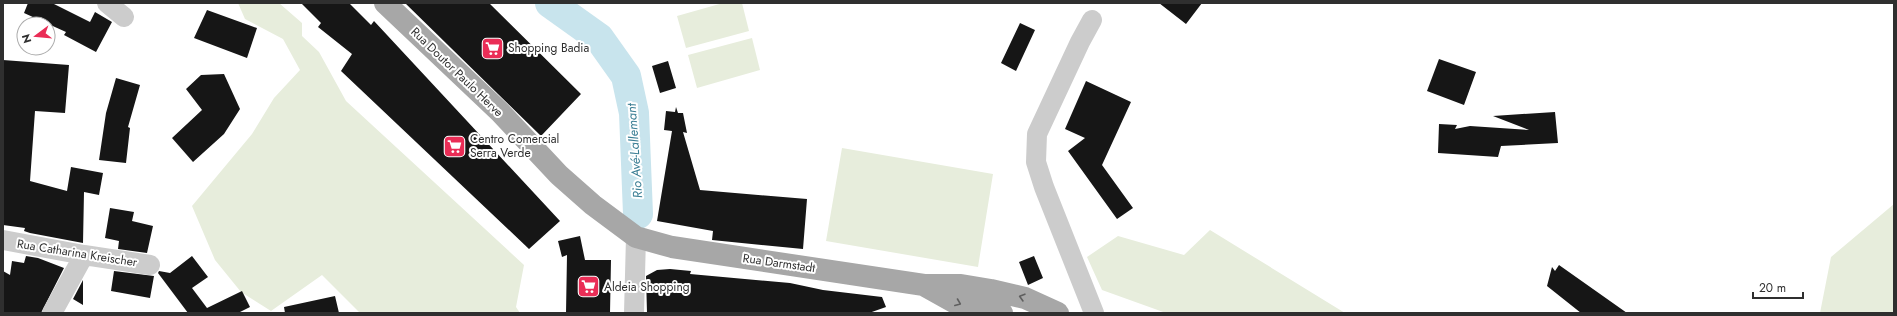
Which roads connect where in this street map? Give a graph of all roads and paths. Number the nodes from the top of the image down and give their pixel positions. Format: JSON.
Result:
{"nodes":[{"id":1,"x":107,"y":3,"type":"edge"},
{"id":2,"x":385,"y":3,"type":"edge"},
{"id":3,"x":124,"y":17,"type":"dead end"},
{"id":4,"x":1092,"y":20,"type":"dead end"},
{"id":5,"x":636,"y":237,"type":"junction"},
{"id":6,"x":3,"y":240,"type":"edge"},
{"id":7,"x":84,"y":255,"type":"junction"},
{"id":8,"x":150,"y":265,"type":"dead end"},
{"id":9,"x":924,"y":285,"type":"junction"},
{"id":10,"x":52,"y":313,"type":"edge"},
{"id":11,"x":634,"y":313,"type":"edge"},
{"id":12,"x":1002,"y":313,"type":"edge"},
{"id":13,"x":1058,"y":313,"type":"edge"},
{"id":14,"x":1094,"y":313,"type":"edge"}],
"edges":[{"from":1,"to":3,"type":"street"},
{"from":2,"to":5,"type":"main road","name":"Rua Doutor Paulo Herve"},
{"from":4,"to":14,"type":"street"},
{"from":5,"to":9,"type":"main road","name":"Rua Darmstadt"},
{"from":5,"to":11,"type":"street"},
{"from":6,"to":7,"type":"street","name":"Rua Catharina Kreischer"},
{"from":7,"to":8,"type":"street","name":"Rua Catharina Kreischer"},
{"from":7,"to":10,"type":"street"},
{"from":9,"to":12,"type":"main road","name":"Rua Darmstadt","one_way":true},
{"from":13,"to":9,"type":"main road","name":"Rua Darmstadt","one_way":true}]}
